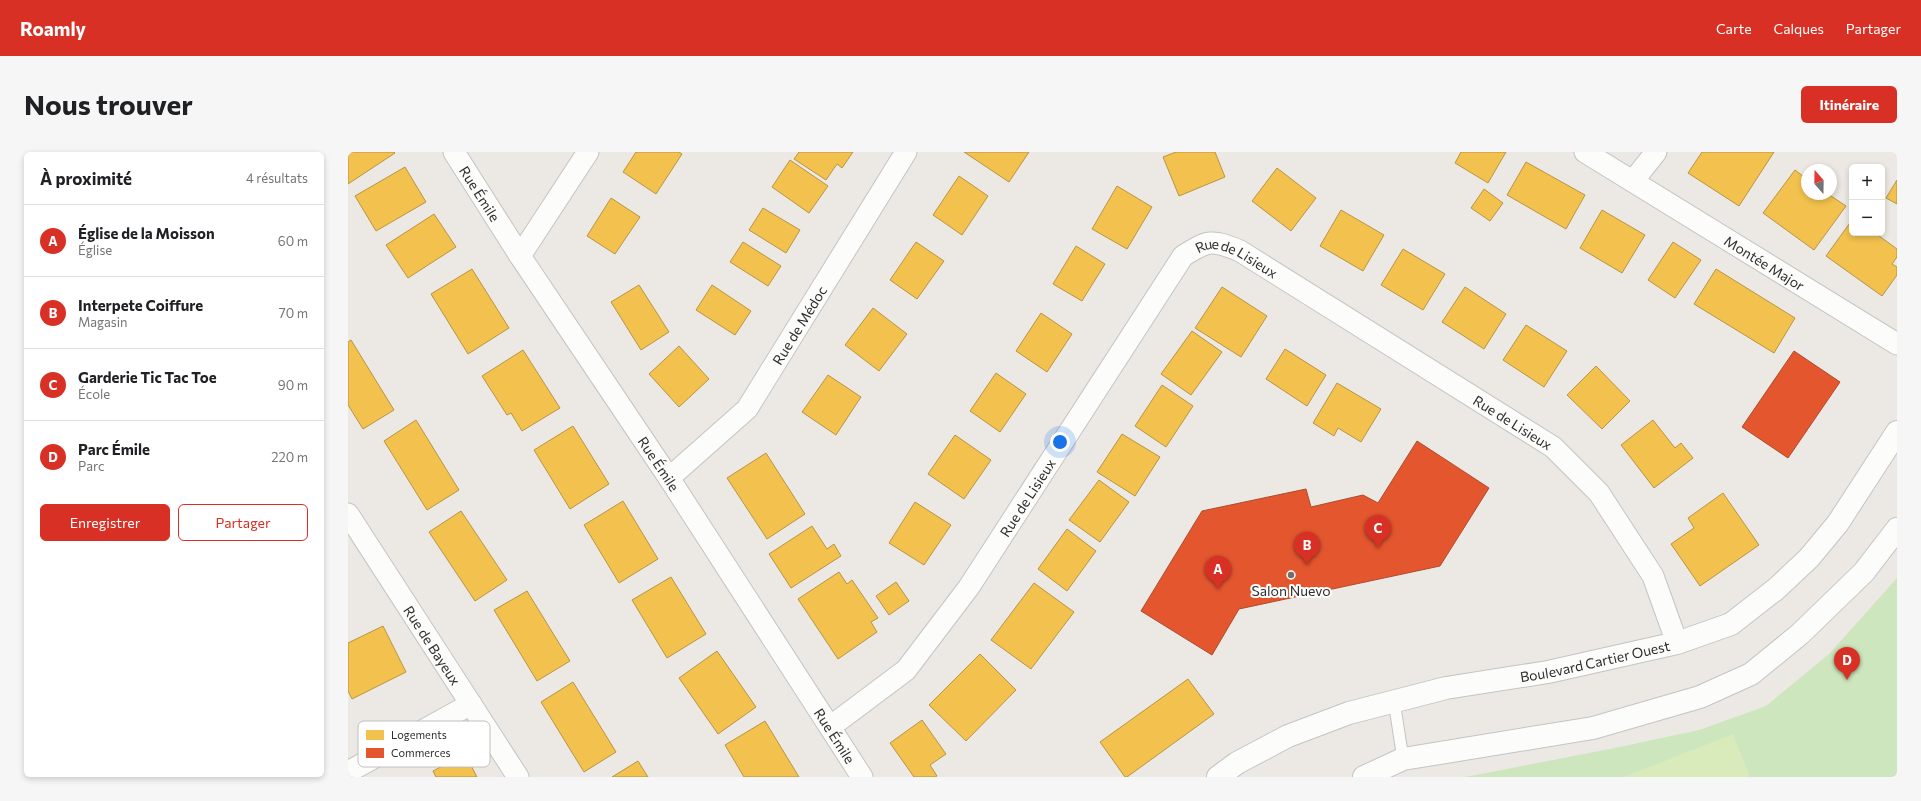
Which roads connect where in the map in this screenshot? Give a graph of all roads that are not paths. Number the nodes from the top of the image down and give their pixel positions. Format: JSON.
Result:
{"nodes":[{"id":1,"x":454,"y":152,"type":"edge"},
{"id":2,"x":588,"y":152,"type":"edge"},
{"id":3,"x":906,"y":152,"type":"edge"},
{"id":4,"x":1585,"y":152,"type":"edge"},
{"id":5,"x":1656,"y":152,"type":"edge"},
{"id":6,"x":1633,"y":181,"type":"junction"},
{"id":7,"x":520,"y":256,"type":"junction"},
{"id":8,"x":1897,"y":344,"type":"edge"},
{"id":9,"x":1897,"y":432,"type":"edge"},
{"id":10,"x":670,"y":478,"type":"junction"},
{"id":11,"x":348,"y":514,"type":"edge"},
{"id":12,"x":1897,"y":530,"type":"edge"},
{"id":13,"x":1678,"y":643,"type":"junction"},
{"id":14,"x":1394,"y":701,"type":"junction"},
{"id":15,"x":471,"y":704,"type":"junction"},
{"id":16,"x":440,"y":721,"type":"edge"},
{"id":17,"x":482,"y":721,"type":"edge"},
{"id":18,"x":830,"y":727,"type":"junction"},
{"id":19,"x":490,"y":734,"type":"edge"},
{"id":20,"x":1403,"y":759,"type":"junction"},
{"id":21,"x":358,"y":766,"type":"edge"},
{"id":22,"x":348,"y":772,"type":"edge"},
{"id":23,"x":518,"y":777,"type":"edge"},
{"id":24,"x":862,"y":777,"type":"edge"},
{"id":25,"x":1218,"y":777,"type":"edge"},
{"id":26,"x":1364,"y":777,"type":"edge"}],
"edges":[{"from":1,"to":7,"type":"street","name":"Rue Émile"},
{"from":2,"to":7,"type":"street"},
{"from":3,"to":10,"type":"street","name":"Rue de Médoc"},
{"from":4,"to":6,"type":"street","name":"Montée Major"},
{"from":5,"to":6,"type":"street"},
{"from":6,"to":8,"type":"street","name":"Montée Major"},
{"from":7,"to":10,"type":"street","name":"Rue Émile"},
{"from":9,"to":13,"type":"street","name":"Boulevard Cartier Ouest"},
{"from":10,"to":18,"type":"street","name":"Rue Émile"},
{"from":11,"to":15,"type":"street","name":"Rue de Bayeux"},
{"from":12,"to":20,"type":"street"},
{"from":13,"to":14,"type":"street","name":"Boulevard Cartier Ouest"},
{"from":13,"to":18,"type":"street","name":"Rue de Lisieux"},
{"from":14,"to":20,"type":"lane"},
{"from":14,"to":25,"type":"street","name":"Boulevard Cartier Ouest"},
{"from":15,"to":16,"type":"street"},
{"from":15,"to":17,"type":"street","name":"Rue de Bayeux"},
{"from":18,"to":24,"type":"street","name":"Rue Émile"},
{"from":19,"to":23,"type":"street","name":"Rue de Bayeux"},
{"from":20,"to":26,"type":"street"},
{"from":21,"to":22,"type":"street"}]}
